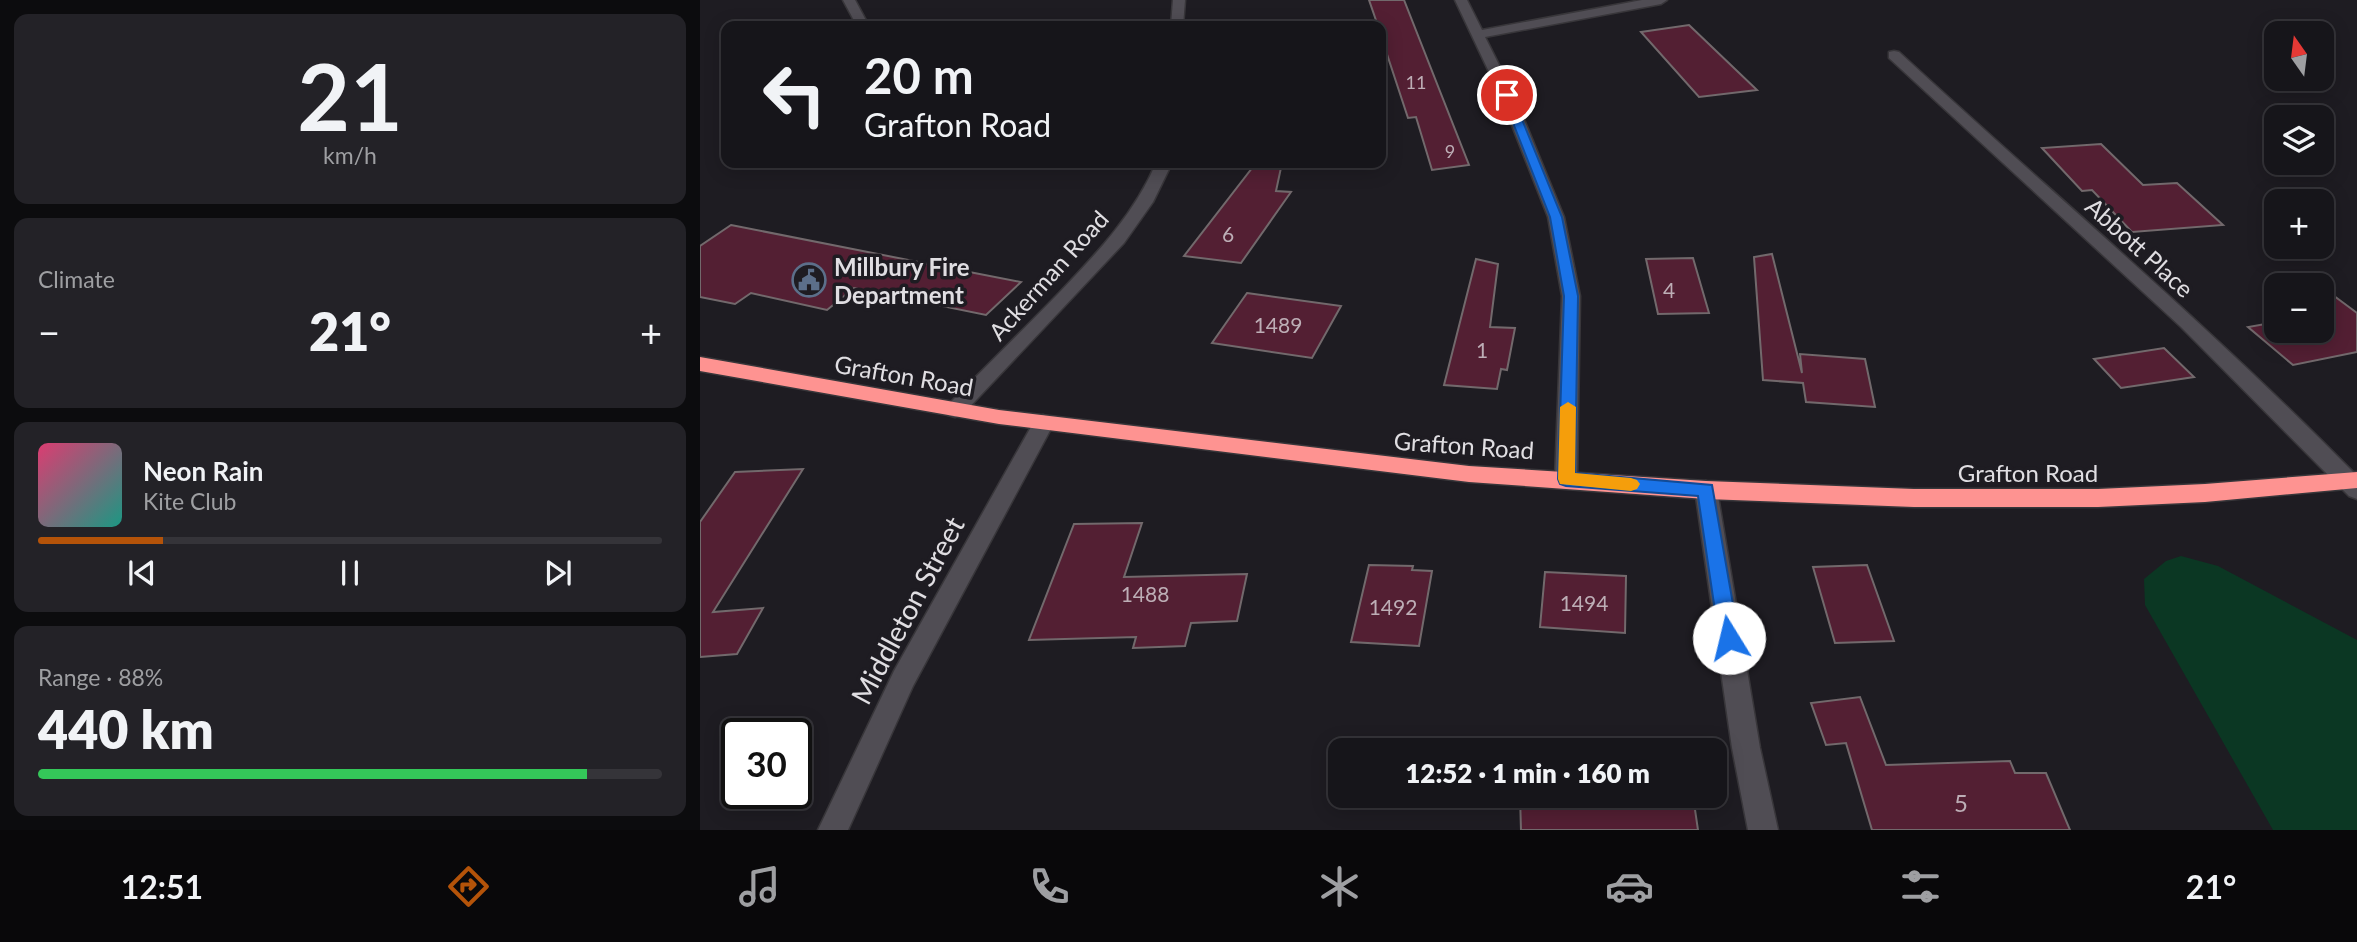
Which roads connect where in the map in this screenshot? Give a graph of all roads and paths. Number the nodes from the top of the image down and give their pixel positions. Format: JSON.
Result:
{"nodes":[{"id":1,"x":849,"y":0,"type":"edge"},
{"id":2,"x":1179,"y":0,"type":"edge"},
{"id":3,"x":1461,"y":0,"type":"edge"},
{"id":4,"x":1661,"y":0,"type":"edge"},
{"id":5,"x":860,"y":21,"type":"edge"},
{"id":6,"x":1177,"y":21,"type":"edge"},
{"id":7,"x":1479,"y":34,"type":"junction"},
{"id":8,"x":1894,"y":55,"type":"dead end"},
{"id":9,"x":1162,"y":168,"type":"edge"},
{"id":10,"x":700,"y":364,"type":"edge"},
{"id":11,"x":956,"y":410,"type":"junction"},
{"id":12,"x":1043,"y":423,"type":"junction"},
{"id":13,"x":1566,"y":479,"type":"junction"},
{"id":14,"x":2354,"y":484,"type":"edge"},
{"id":15,"x":1706,"y":490,"type":"junction"},
{"id":16,"x":833,"y":830,"type":"edge"},
{"id":17,"x":1763,"y":830,"type":"edge"}],
"edges":[{"from":1,"to":5,"type":"street"},
{"from":2,"to":6,"type":"street"},
{"from":3,"to":7,"type":"street"},
{"from":4,"to":7,"type":"street"},
{"from":7,"to":13,"type":"street"},
{"from":8,"to":14,"type":"street","name":"Abbott Place"},
{"from":9,"to":11,"type":"street","name":"Ackerman Road"},
{"from":10,"to":11,"type":"highway","name":"Grafton Road"},
{"from":11,"to":12,"type":"highway","name":"Grafton Road"},
{"from":12,"to":13,"type":"highway","name":"Grafton Road"},
{"from":12,"to":16,"type":"street","name":"Middleton Street"},
{"from":13,"to":15,"type":"highway","name":"Grafton Road"},
{"from":14,"to":15,"type":"highway","name":"Grafton Road"},
{"from":15,"to":17,"type":"street"}]}
